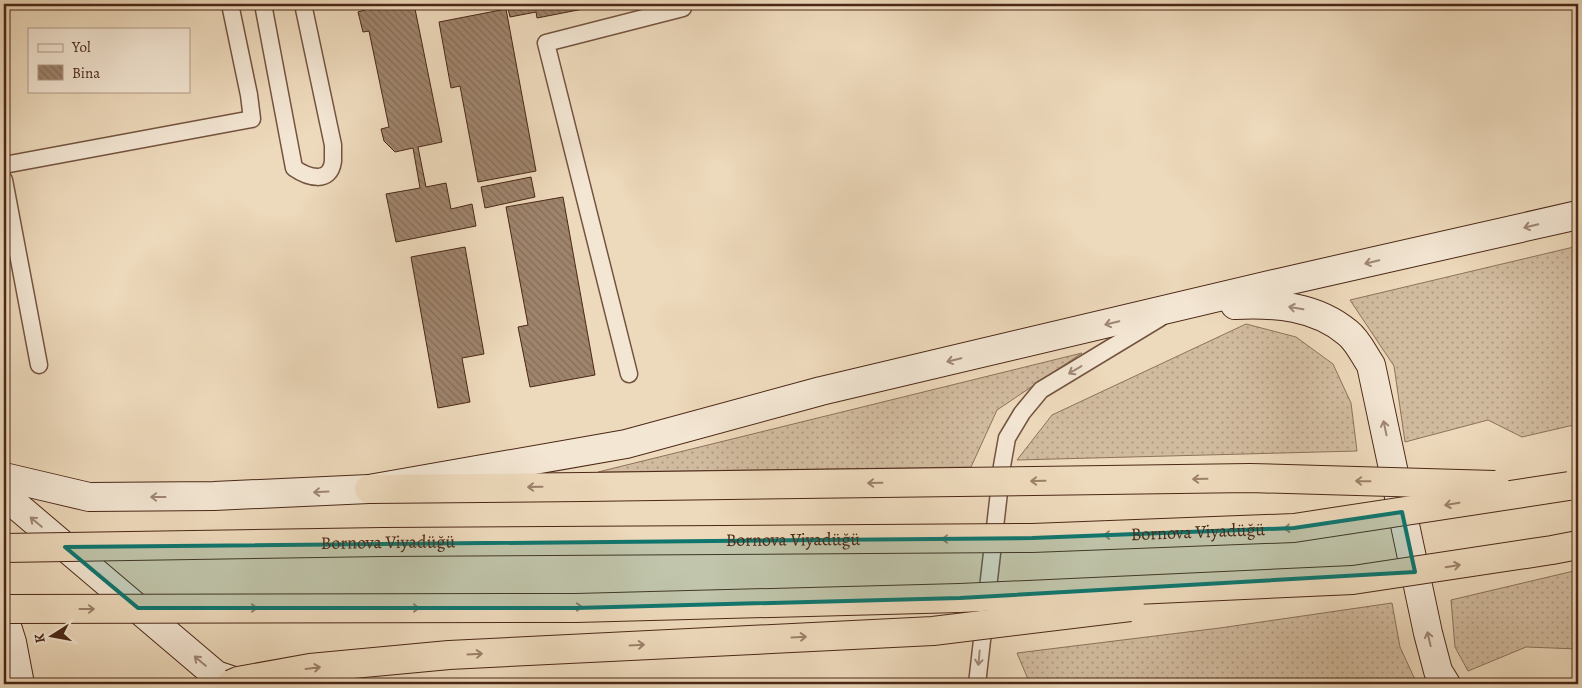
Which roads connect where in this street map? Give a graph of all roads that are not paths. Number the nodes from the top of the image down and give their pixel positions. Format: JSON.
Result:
{"nodes":[{"id":1,"x":230,"y":4,"type":"edge"},
{"id":2,"x":263,"y":4,"type":"edge"},
{"id":3,"x":303,"y":4,"type":"edge"},
{"id":4,"x":682,"y":4,"type":"edge"},
{"id":5,"x":4,"y":165,"type":"edge"},
{"id":6,"x":4,"y":180,"type":"edge"},
{"id":7,"x":1578,"y":215,"type":"edge"},
{"id":8,"x":1177,"y":308,"type":"junction"},
{"id":9,"x":39,"y":365,"type":"dead end"},
{"id":10,"x":629,"y":374,"type":"dead end"},
{"id":11,"x":4,"y":477,"type":"edge"},
{"id":12,"x":1574,"y":485,"type":"edge"},
{"id":13,"x":369,"y":489,"type":"junction"},
{"id":14,"x":4,"y":495,"type":"edge"},
{"id":15,"x":1578,"y":545,"type":"edge"},
{"id":16,"x":4,"y":548,"type":"edge"},
{"id":17,"x":1353,"y":580,"type":"junction"},
{"id":18,"x":4,"y":609,"type":"edge"},
{"id":19,"x":4,"y":617,"type":"edge"},
{"id":20,"x":20,"y":684,"type":"edge"},
{"id":21,"x":231,"y":684,"type":"edge"},
{"id":22,"x":242,"y":684,"type":"edge"},
{"id":23,"x":977,"y":684,"type":"edge"},
{"id":24,"x":1446,"y":684,"type":"edge"}],
"edges":[{"from":1,"to":5,"type":"lane"},
{"from":2,"to":3,"type":"lane"},
{"from":4,"to":10,"type":"lane"},
{"from":6,"to":9,"type":"lane"},
{"from":7,"to":8,"type":"main road","one_way":true},
{"from":8,"to":13,"type":"main road","one_way":true},
{"from":8,"to":23,"type":"lane","one_way":true},
{"from":24,"to":8,"type":"main road","one_way":true},
{"from":13,"to":11,"type":"main road","one_way":true},
{"from":12,"to":13,"type":"highway","one_way":true,"bridge":true},
{"from":12,"to":16,"type":"highway","name":"Bornova Viyadüğü","one_way":true,"bridge":true},
{"from":22,"to":14,"type":"main road","one_way":true},
{"from":17,"to":15,"type":"highway","one_way":true,"bridge":true},
{"from":18,"to":17,"type":"highway","one_way":true,"bridge":true},
{"from":21,"to":17,"type":"highway","one_way":true,"bridge":true},
{"from":19,"to":20,"type":"main road"}]}
